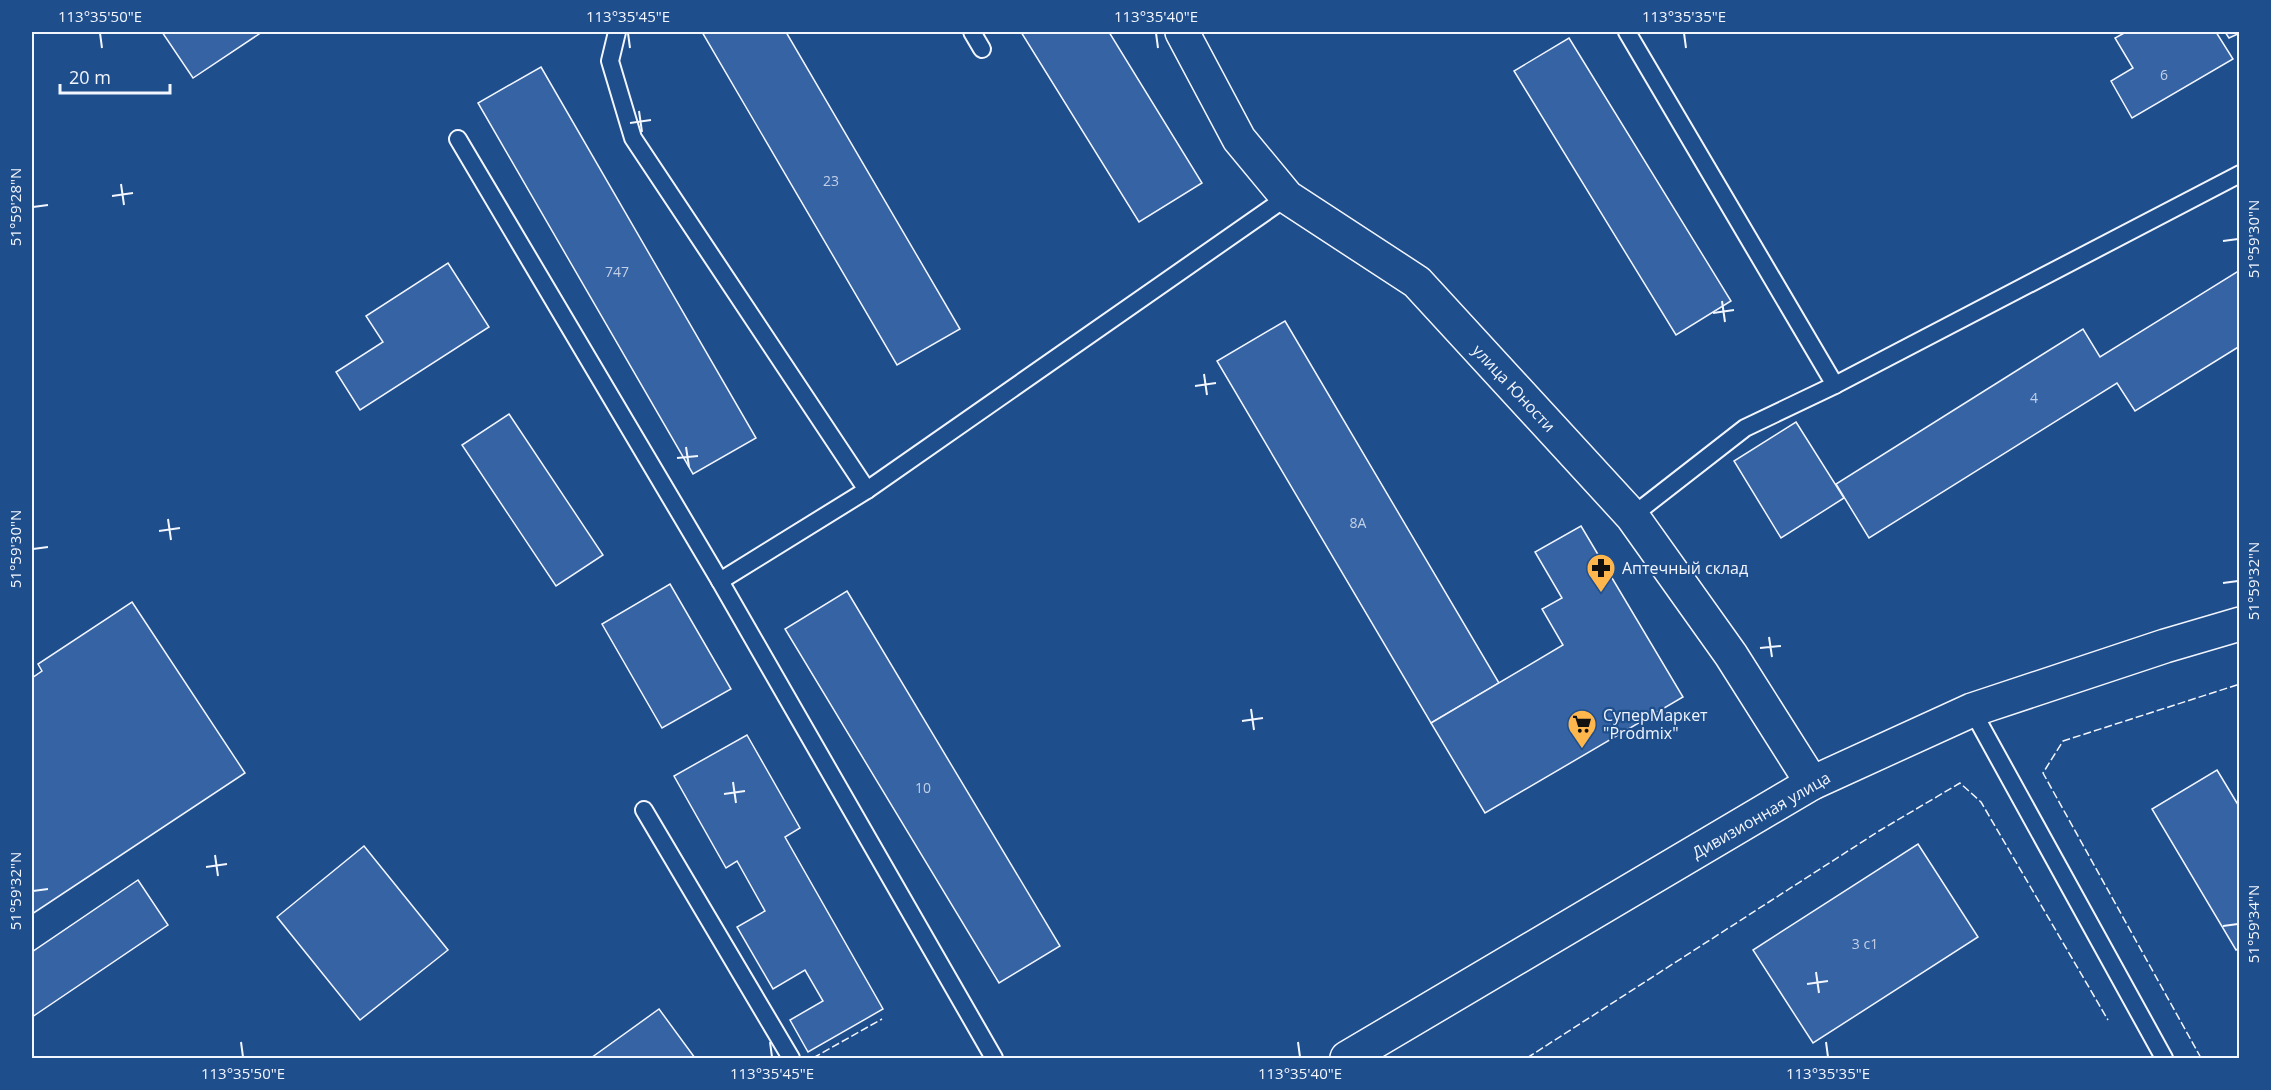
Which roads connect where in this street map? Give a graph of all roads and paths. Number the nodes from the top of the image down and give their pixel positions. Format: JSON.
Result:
{"nodes":[{"id":1,"x":617,"y":32,"type":"edge"},
{"id":2,"x":972,"y":32,"type":"edge"},
{"id":3,"x":1182,"y":32,"type":"edge"},
{"id":4,"x":1627,"y":32,"type":"edge"},
{"id":5,"x":982,"y":49,"type":"dead end"},
{"id":6,"x":458,"y":140,"type":"dead end"},
{"id":7,"x":2240,"y":174,"type":"edge"},
{"id":8,"x":1287,"y":197,"type":"junction"},
{"id":9,"x":1835,"y":385,"type":"junction"},
{"id":10,"x":867,"y":490,"type":"junction"},
{"id":11,"x":1632,"y":516,"type":"junction"},
{"id":12,"x":720,"y":581,"type":"junction"},
{"id":13,"x":2240,"y":624,"type":"edge"},
{"id":14,"x":1972,"y":710,"type":"junction"},
{"id":15,"x":1812,"y":783,"type":"junction"},
{"id":16,"x":644,"y":810,"type":"dead end"},
{"id":17,"x":791,"y":1059,"type":"edge"},
{"id":18,"x":994,"y":1059,"type":"edge"},
{"id":19,"x":1347,"y":1059,"type":"edge"},
{"id":20,"x":2164,"y":1059,"type":"edge"}],
"edges":[{"from":1,"to":10,"type":"lane"},
{"from":2,"to":5,"type":"lane"},
{"from":3,"to":8,"type":"street","name":"улица Юности"},
{"from":4,"to":9,"type":"lane"},
{"from":6,"to":12,"type":"lane"},
{"from":7,"to":9,"type":"lane"},
{"from":8,"to":10,"type":"lane"},
{"from":8,"to":11,"type":"street","name":"улица Юности"},
{"from":9,"to":11,"type":"lane"},
{"from":10,"to":12,"type":"lane"},
{"from":11,"to":15,"type":"street","name":"улица Юности"},
{"from":12,"to":18,"type":"lane"},
{"from":13,"to":14,"type":"street","name":"Дивизионная улица"},
{"from":14,"to":15,"type":"street","name":"Дивизионная улица"},
{"from":14,"to":20,"type":"lane"},
{"from":15,"to":19,"type":"street","name":"Дивизионная улица"},
{"from":16,"to":17,"type":"lane"}]}
